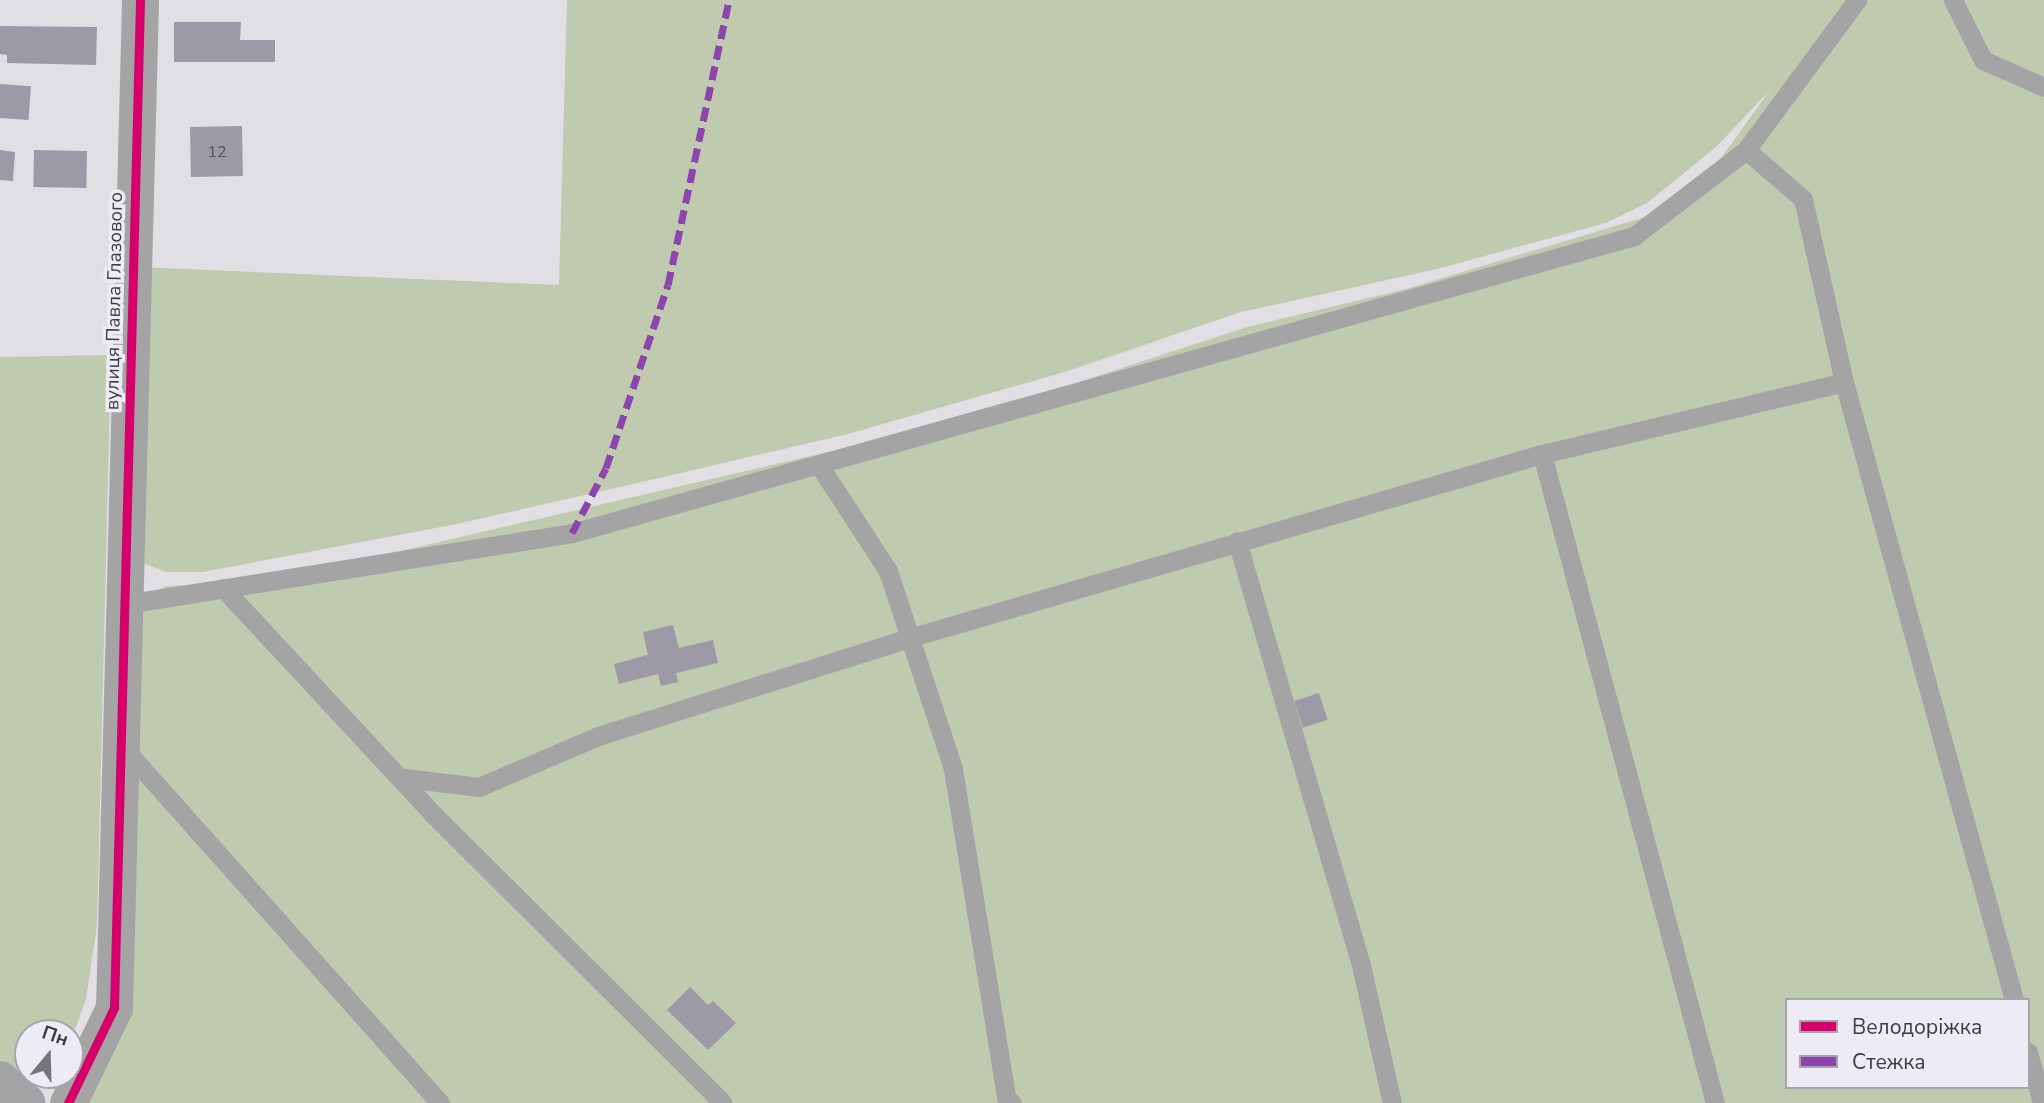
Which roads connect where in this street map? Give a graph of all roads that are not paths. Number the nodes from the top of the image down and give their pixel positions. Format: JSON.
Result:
{"nodes":[{"id":1,"x":140,"y":0,"type":"edge"},
{"id":2,"x":1857,"y":0,"type":"edge"},
{"id":3,"x":1952,"y":0,"type":"edge"},
{"id":4,"x":2044,"y":87,"type":"edge"},
{"id":5,"x":1746,"y":150,"type":"junction"},
{"id":6,"x":1844,"y":382,"type":"junction"},
{"id":7,"x":1542,"y":454,"type":"junction"},
{"id":8,"x":819,"y":465,"type":"junction"},
{"id":9,"x":1237,"y":541,"type":"junction"},
{"id":10,"x":223,"y":588,"type":"junction"},
{"id":11,"x":125,"y":604,"type":"junction"},
{"id":12,"x":912,"y":637,"type":"junction"},
{"id":13,"x":121,"y":746,"type":"junction"},
{"id":14,"x":404,"y":778,"type":"junction"},
{"id":15,"x":2013,"y":998,"type":"edge"},
{"id":16,"x":2030,"y":1059,"type":"edge"},
{"id":17,"x":0,"y":1080,"type":"edge"},
{"id":18,"x":26,"y":1103,"type":"edge"},
{"id":19,"x":68,"y":1103,"type":"edge"},
{"id":20,"x":440,"y":1103,"type":"edge"},
{"id":21,"x":723,"y":1103,"type":"edge"},
{"id":22,"x":1013,"y":1103,"type":"edge"},
{"id":23,"x":1392,"y":1103,"type":"edge"},
{"id":24,"x":1715,"y":1103,"type":"edge"},
{"id":25,"x":2042,"y":1103,"type":"edge"}],
"edges":[{"from":1,"to":11,"type":"street","name":"вулиця Павла Глазового"},
{"from":2,"to":5,"type":"lane"},
{"from":3,"to":4,"type":"lane"},
{"from":5,"to":6,"type":"lane"},
{"from":5,"to":8,"type":"lane"},
{"from":6,"to":7,"type":"lane"},
{"from":6,"to":15,"type":"lane"},
{"from":7,"to":9,"type":"lane"},
{"from":7,"to":24,"type":"lane"},
{"from":8,"to":10,"type":"lane"},
{"from":8,"to":12,"type":"lane"},
{"from":9,"to":12,"type":"lane"},
{"from":9,"to":23,"type":"lane"},
{"from":10,"to":11,"type":"lane"},
{"from":10,"to":14,"type":"lane"},
{"from":11,"to":13,"type":"street","name":"вулиця Павла Глазового"},
{"from":12,"to":14,"type":"lane"},
{"from":12,"to":22,"type":"lane"},
{"from":13,"to":19,"type":"street","name":"вулиця Павла Глазового"},
{"from":13,"to":20,"type":"lane"},
{"from":14,"to":21,"type":"lane"},
{"from":16,"to":25,"type":"lane"},
{"from":17,"to":18,"type":"main road"}]}
